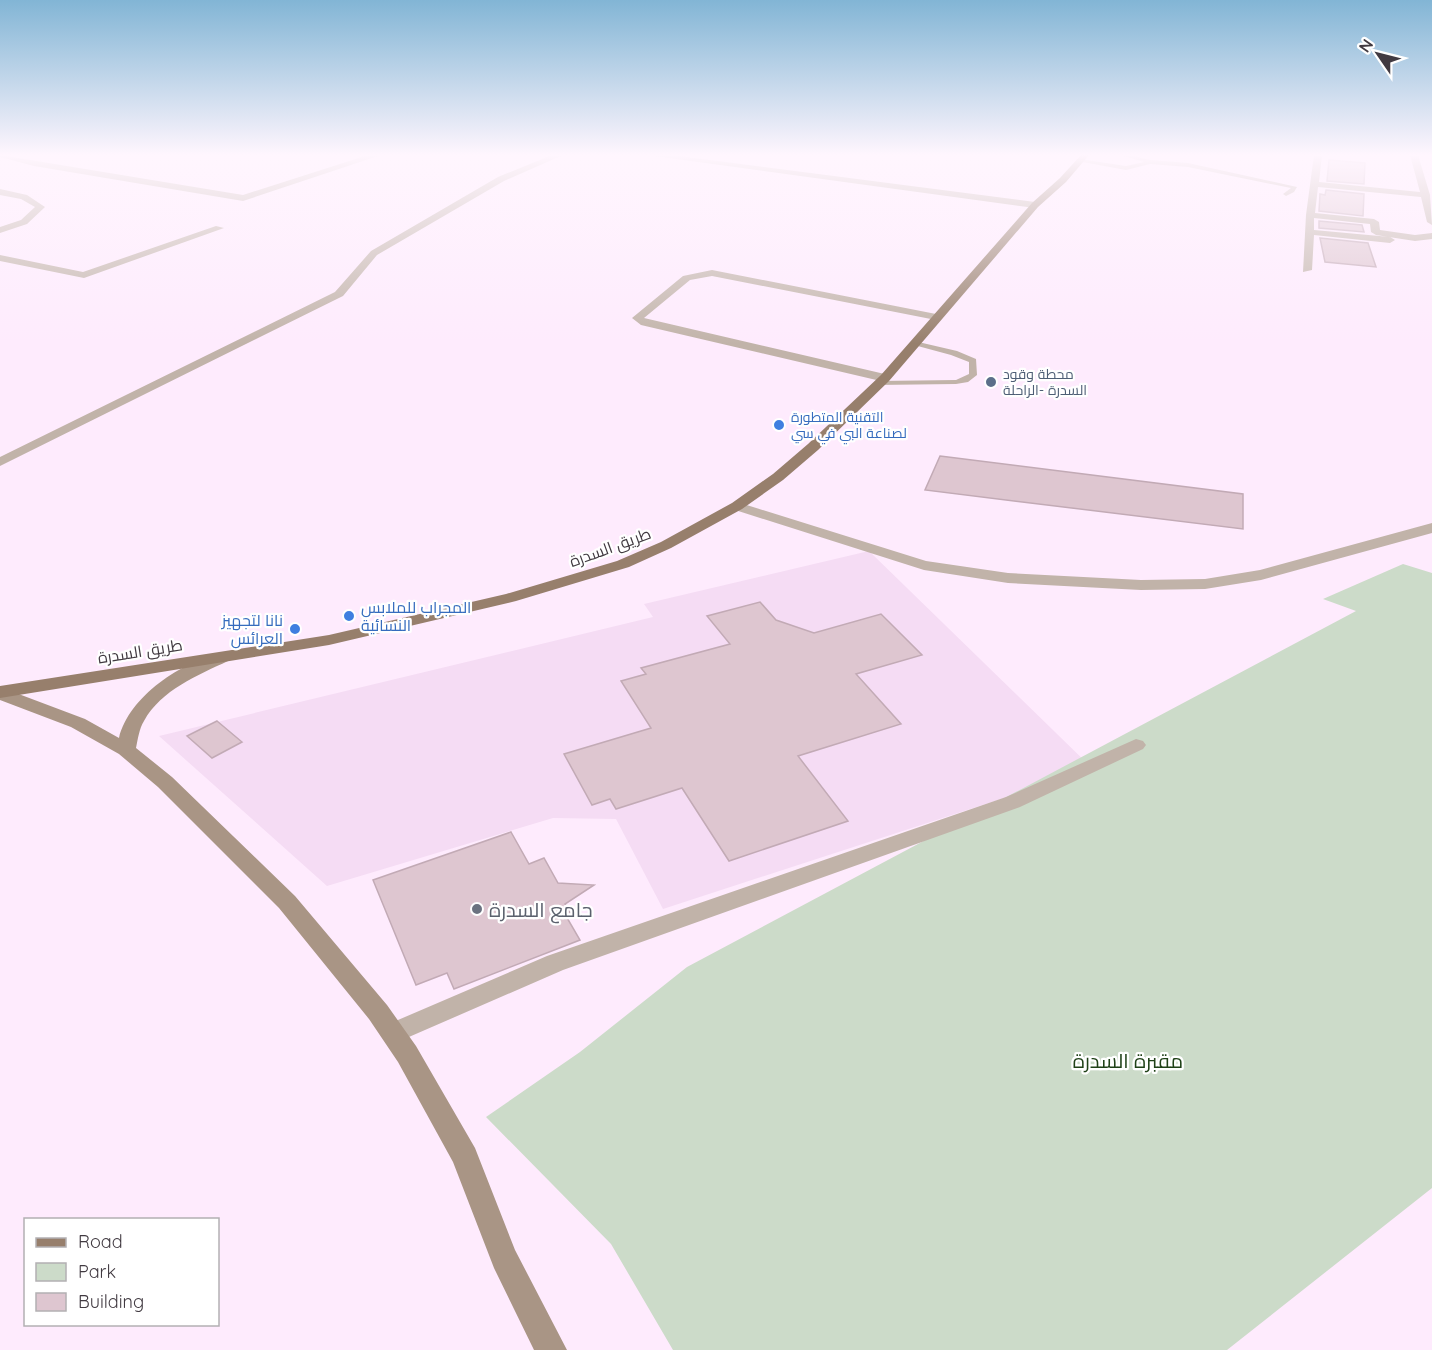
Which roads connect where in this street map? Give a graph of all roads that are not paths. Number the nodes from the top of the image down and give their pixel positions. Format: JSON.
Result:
{"nodes":[{"id":1,"x":29,"y":218,"type":"edge"},
{"id":2,"x":435,"y":218,"type":"edge"},
{"id":3,"x":1024,"y":218,"type":"edge"},
{"id":4,"x":1310,"y":218,"type":"edge"},
{"id":5,"x":1337,"y":218,"type":"edge"},
{"id":6,"x":219,"y":228,"type":"dead end"},
{"id":7,"x":0,"y":230,"type":"edge"},
{"id":8,"x":1311,"y":232,"type":"junction"},
{"id":9,"x":1432,"y":236,"type":"edge"},
{"id":10,"x":1432,"y":245,"type":"edge"},
{"id":11,"x":0,"y":258,"type":"edge"},
{"id":12,"x":1307,"y":270,"type":"dead end"},
{"id":13,"x":936,"y":317,"type":"junction"},
{"id":14,"x":917,"y":343,"type":"junction"},
{"id":15,"x":882,"y":380,"type":"junction"},
{"id":16,"x":0,"y":462,"type":"edge"},
{"id":17,"x":736,"y":506,"type":"junction"},
{"id":18,"x":1432,"y":528,"type":"edge"},
{"id":19,"x":222,"y":657,"type":"junction"},
{"id":20,"x":0,"y":692,"type":"edge"},
{"id":21,"x":1136,"y":744,"type":"dead end"},
{"id":22,"x":126,"y":750,"type":"junction"},
{"id":23,"x":393,"y":1033,"type":"junction"},
{"id":24,"x":551,"y":1350,"type":"edge"}],
"edges":[{"from":1,"to":7,"type":"street"},
{"from":2,"to":16,"type":"street"},
{"from":3,"to":13,"type":"main road","name":"طريق السدرة"},
{"from":4,"to":8,"type":"street"},
{"from":5,"to":9,"type":"street"},
{"from":6,"to":11,"type":"street"},
{"from":8,"to":10,"type":"street"},
{"from":8,"to":12,"type":"street"},
{"from":13,"to":14,"type":"main road","name":"طريق السدرة"},
{"from":13,"to":15,"type":"street"},
{"from":14,"to":15,"type":"main road","name":"طريق السدرة"},
{"from":14,"to":15,"type":"lane"},
{"from":15,"to":17,"type":"main road","name":"طريق السدرة"},
{"from":17,"to":18,"type":"street"},
{"from":17,"to":19,"type":"main road","name":"طريق السدرة"},
{"from":19,"to":20,"type":"main road","name":"طريق السدرة"},
{"from":19,"to":22,"type":"street"},
{"from":20,"to":22,"type":"street"},
{"from":21,"to":23,"type":"street"},
{"from":22,"to":23,"type":"street"},
{"from":23,"to":24,"type":"street"}]}
